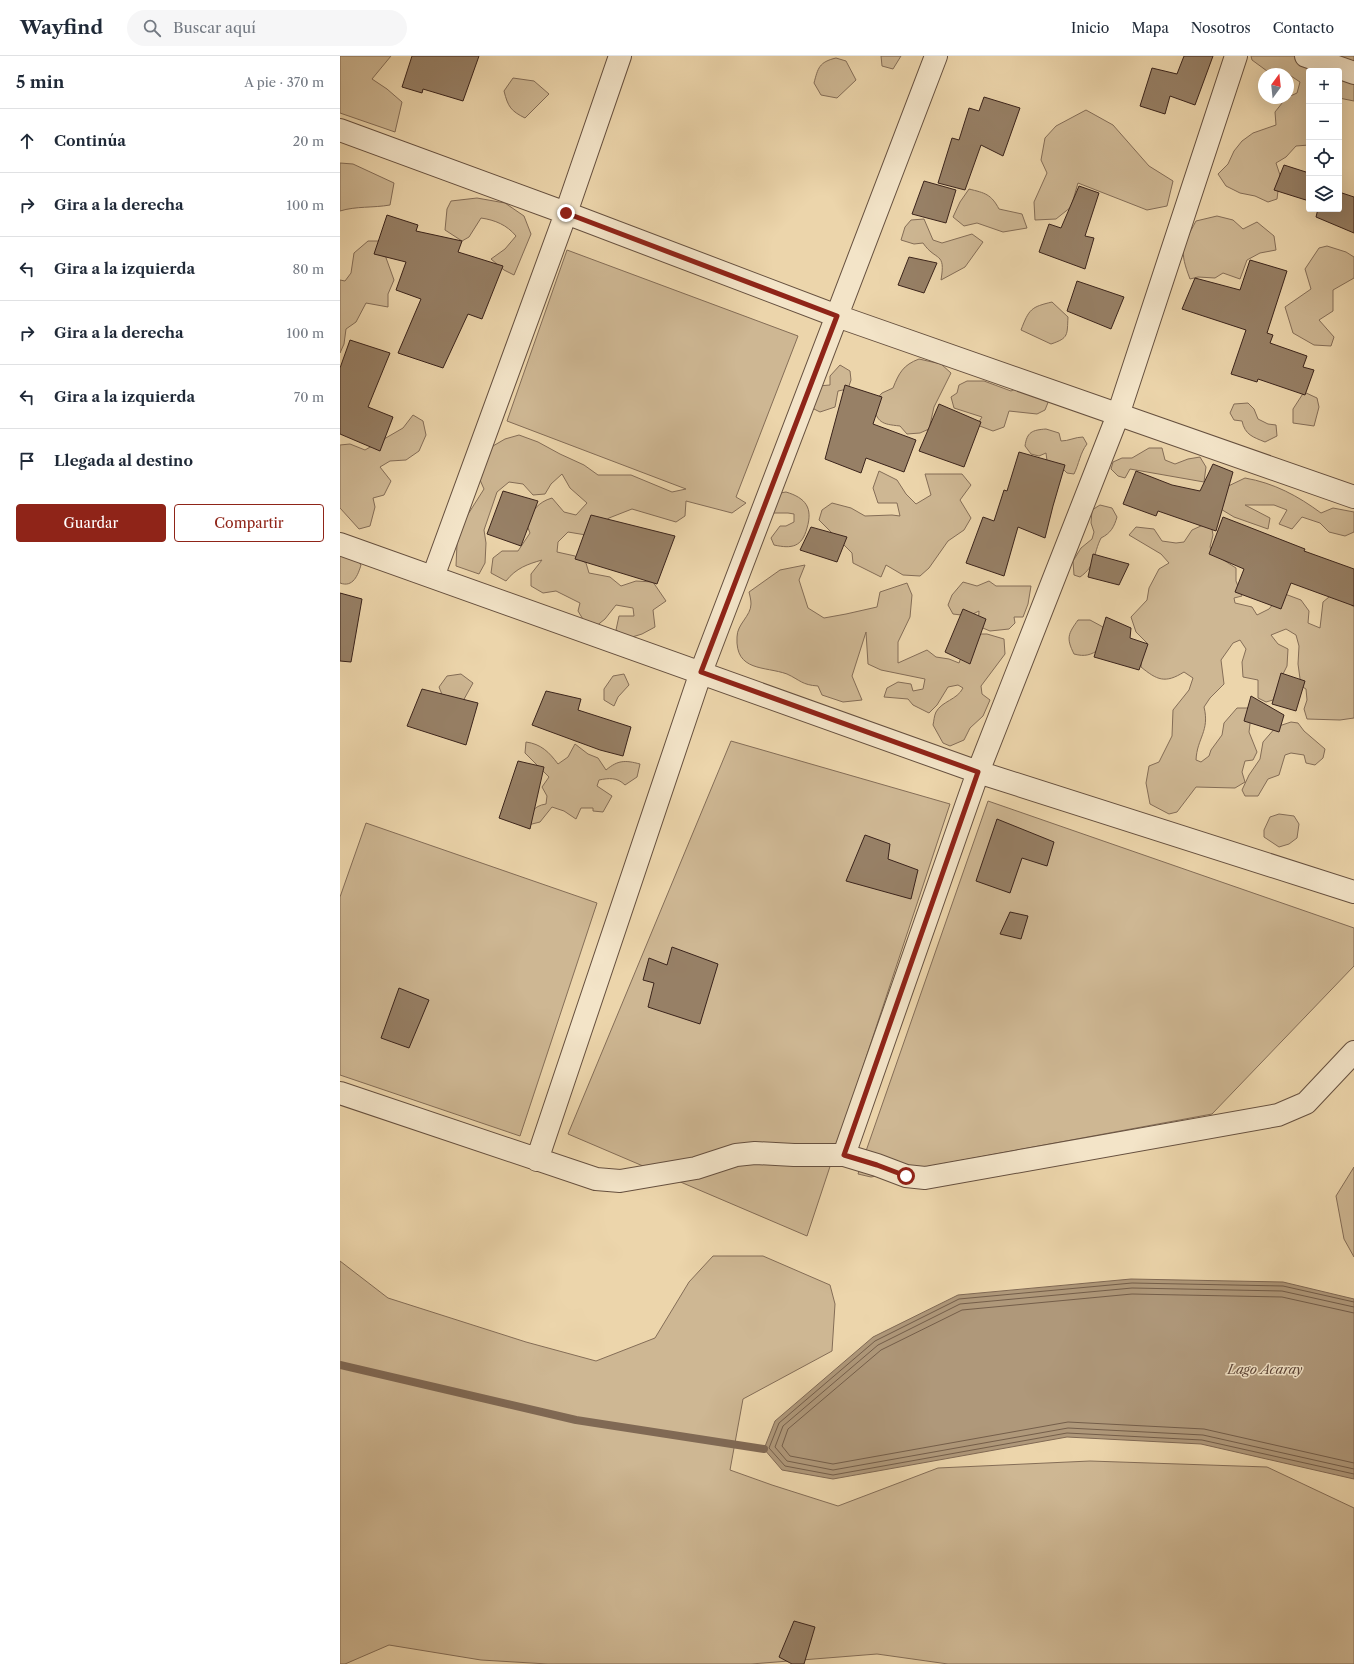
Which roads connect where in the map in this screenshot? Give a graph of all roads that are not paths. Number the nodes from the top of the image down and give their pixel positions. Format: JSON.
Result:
{"nodes":[{"id":1,"x":620,"y":56,"type":"edge"},
{"id":2,"x":936,"y":56,"type":"edge"},
{"id":3,"x":1236,"y":56,"type":"edge"},
{"id":4,"x":1306,"y":56,"type":"edge"},
{"id":5,"x":1354,"y":73,"type":"edge"},
{"id":6,"x":340,"y":130,"type":"edge"},
{"id":7,"x":566,"y":213,"type":"junction"},
{"id":8,"x":837,"y":316,"type":"junction"},
{"id":9,"x":1118,"y":415,"type":"junction"},
{"id":10,"x":1354,"y":497,"type":"edge"},
{"id":11,"x":340,"y":544,"type":"edge"},
{"id":12,"x":433,"y":577,"type":"junction"},
{"id":13,"x":701,"y":672,"type":"junction"},
{"id":14,"x":978,"y":772,"type":"junction"},
{"id":15,"x":1354,"y":892,"type":"edge"},
{"id":16,"x":1354,"y":1052,"type":"edge"},
{"id":17,"x":340,"y":1093,"type":"edge"},
{"id":18,"x":844,"y":1155,"type":"junction"},
{"id":19,"x":537,"y":1160,"type":"junction"}],
"edges":[{"from":1,"to":7,"type":"street"},
{"from":2,"to":8,"type":"street"},
{"from":3,"to":9,"type":"street"},
{"from":4,"to":5,"type":"street"},
{"from":6,"to":7,"type":"street"},
{"from":7,"to":8,"type":"street"},
{"from":7,"to":12,"type":"street"},
{"from":8,"to":9,"type":"street"},
{"from":8,"to":13,"type":"street"},
{"from":9,"to":10,"type":"street"},
{"from":9,"to":14,"type":"street"},
{"from":11,"to":12,"type":"street"},
{"from":12,"to":13,"type":"street"},
{"from":13,"to":14,"type":"street"},
{"from":13,"to":19,"type":"street"},
{"from":14,"to":15,"type":"street"},
{"from":14,"to":18,"type":"street"},
{"from":16,"to":18,"type":"street"},
{"from":17,"to":19,"type":"street"},
{"from":18,"to":19,"type":"street"}]}
